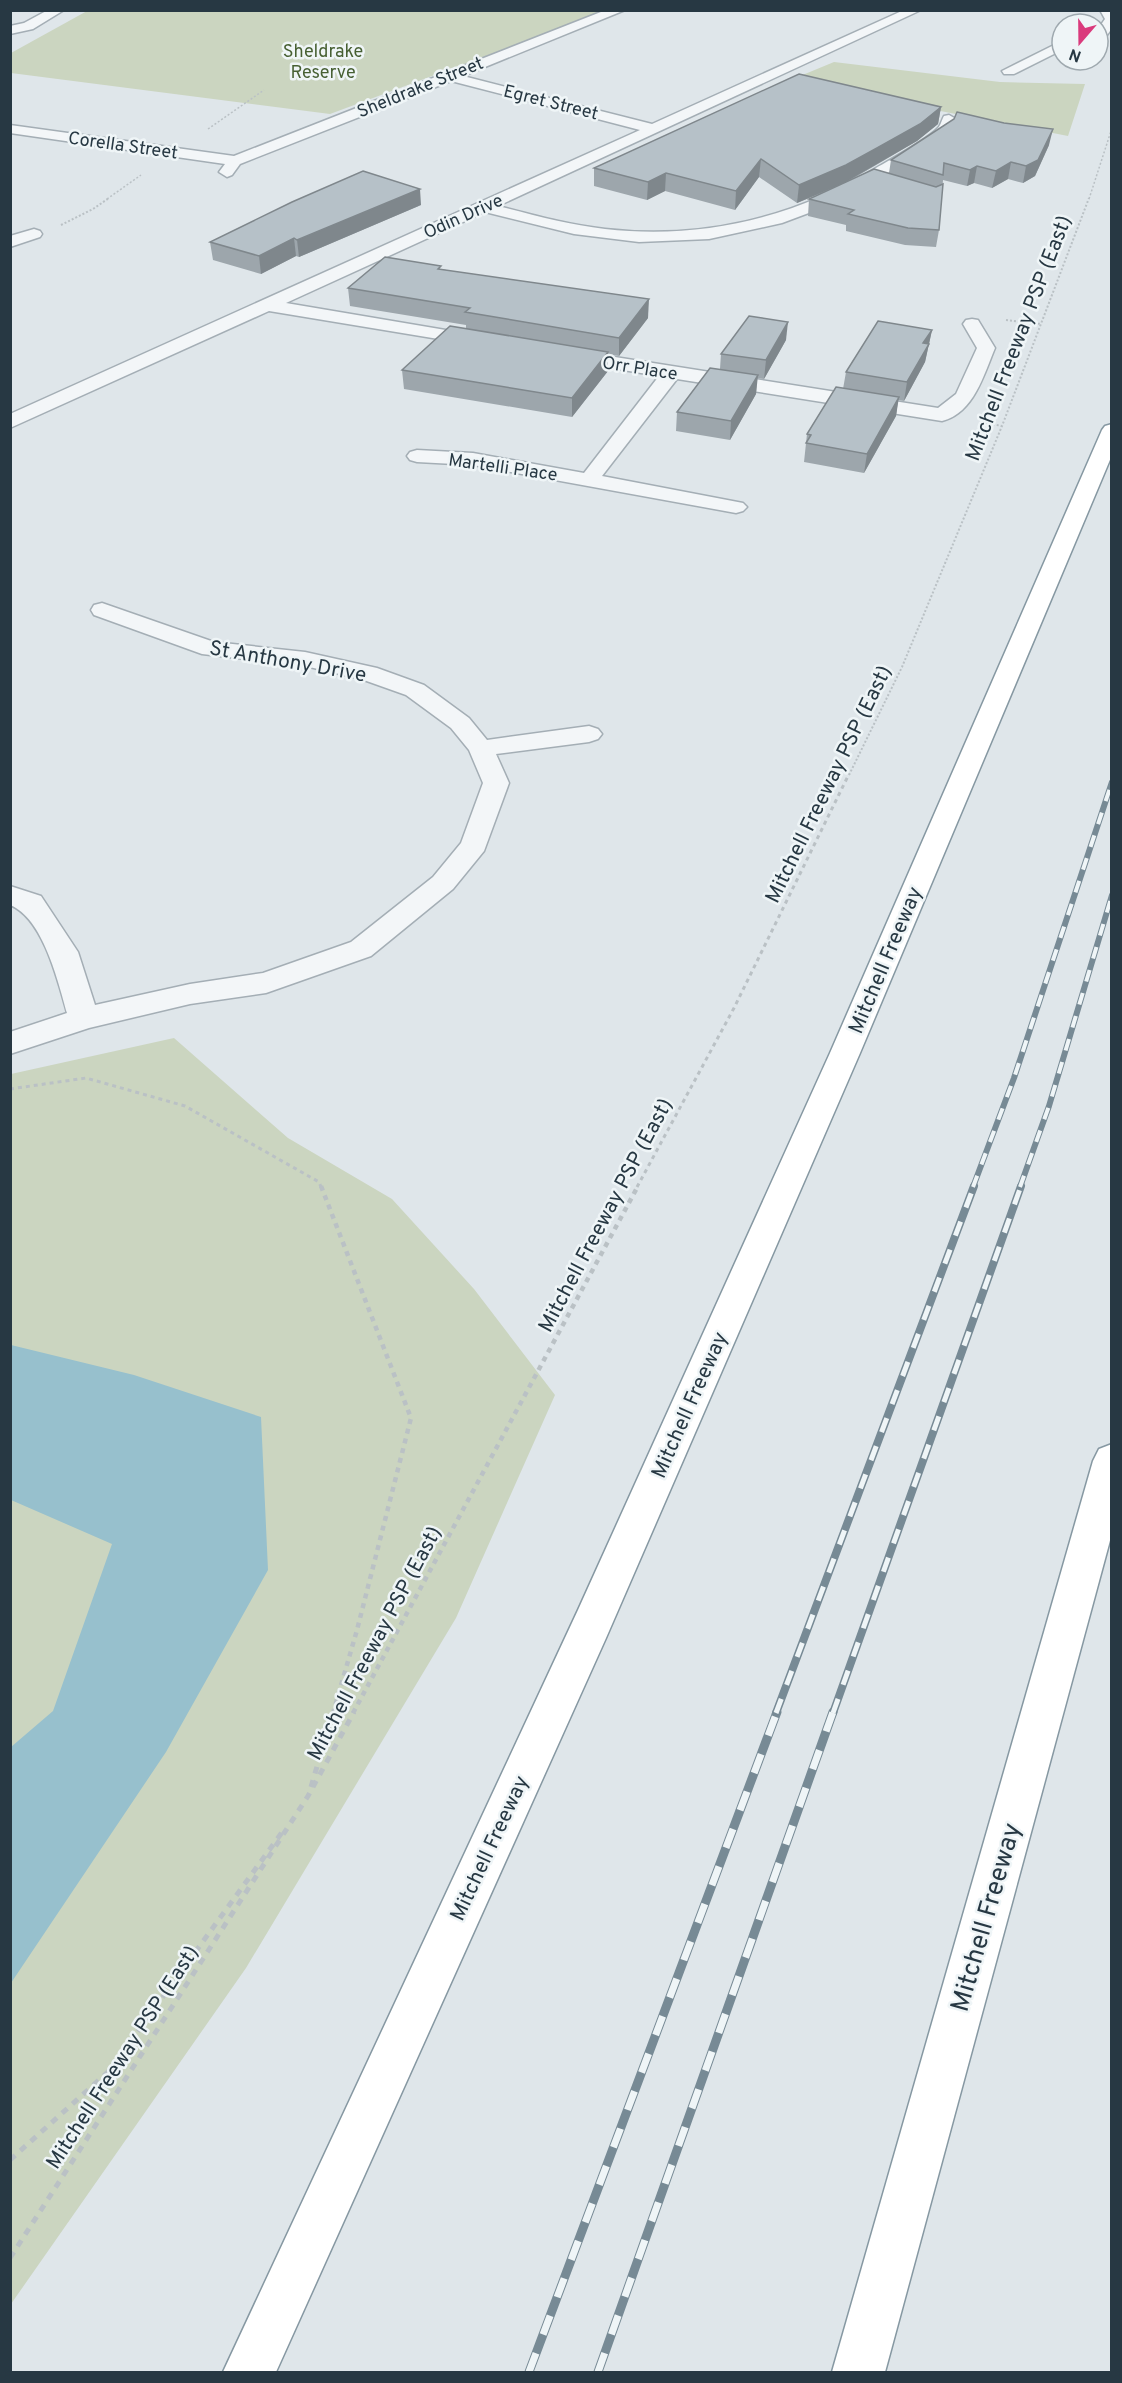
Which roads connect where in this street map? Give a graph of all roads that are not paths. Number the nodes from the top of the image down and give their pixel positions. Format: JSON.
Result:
{"nodes":[{"id":1,"x":58,"y":10,"type":"edge"},
{"id":2,"x":619,"y":10,"type":"edge"},
{"id":3,"x":915,"y":10,"type":"edge"},
{"id":4,"x":10,"y":30,"type":"edge"},
{"id":5,"x":1050,"y":51,"type":"edge"},
{"id":6,"x":1009,"y":71,"type":"dead end"},
{"id":7,"x":447,"y":76,"type":"junction"},
{"id":8,"x":949,"y":119,"type":"edge"},
{"id":9,"x":10,"y":129,"type":"edge"},
{"id":10,"x":654,"y":129,"type":"junction"},
{"id":11,"x":231,"y":166,"type":"joint"},
{"id":12,"x":871,"y":178,"type":"junction"},
{"id":13,"x":892,"y":184,"type":"edge"},
{"id":14,"x":484,"y":207,"type":"junction"},
{"id":15,"x":34,"y":234,"type":"road end"},
{"id":16,"x":10,"y":242,"type":"edge"},
{"id":17,"x":267,"y":305,"type":"junction"},
{"id":18,"x":972,"y":324,"type":"dead end"},
{"id":19,"x":506,"y":345,"type":"edge"},
{"id":20,"x":541,"y":351,"type":"edge"},
{"id":21,"x":671,"y":373,"type":"junction"},
{"id":22,"x":10,"y":422,"type":"edge"},
{"id":23,"x":1112,"y":430,"type":"edge"},
{"id":24,"x":417,"y":456,"type":"dead end"},
{"id":25,"x":589,"y":480,"type":"junction"},
{"id":26,"x":736,"y":507,"type":"dead end"},
{"id":27,"x":102,"y":610,"type":"dead end"},
{"id":28,"x":589,"y":734,"type":"dead end"},
{"id":29,"x":481,"y":748,"type":"junction"},
{"id":30,"x":10,"y":895,"type":"edge"},
{"id":31,"x":84,"y":1018,"type":"junction"},
{"id":32,"x":10,"y":1043,"type":"edge"},
{"id":33,"x":1112,"y":1461,"type":"edge"},
{"id":34,"x":249,"y":2373,"type":"edge"},
{"id":35,"x":858,"y":2373,"type":"edge"}],
"edges":[{"from":1,"to":4,"type":"street"},
{"from":2,"to":7,"type":"street","name":"Sheldrake Street"},
{"from":3,"to":10,"type":"street","name":"Odin Drive"},
{"from":5,"to":6,"type":"street"},
{"from":7,"to":10,"type":"street","name":"Egret Street"},
{"from":7,"to":11,"type":"street","name":"Sheldrake Street"},
{"from":8,"to":12,"type":"street"},
{"from":9,"to":11,"type":"street","name":"Corella Street"},
{"from":10,"to":14,"type":"street","name":"Odin Drive"},
{"from":12,"to":13,"type":"street"},
{"from":12,"to":14,"type":"street"},
{"from":14,"to":17,"type":"street","name":"Odin Drive"},
{"from":15,"to":16,"type":"street"},
{"from":17,"to":19,"type":"street"},
{"from":17,"to":22,"type":"street","name":"Odin Drive"},
{"from":18,"to":21,"type":"street","name":"Orr Place"},
{"from":20,"to":21,"type":"street","name":"Orr Place"},
{"from":21,"to":25,"type":"street"},
{"from":23,"to":34,"type":"highway","name":"Mitchell Freeway"},
{"from":24,"to":25,"type":"street","name":"Martelli Place"},
{"from":25,"to":26,"type":"street","name":"Martelli Place"},
{"from":27,"to":29,"type":"street","name":"St Anthony Drive"},
{"from":28,"to":29,"type":"street"},
{"from":29,"to":31,"type":"street","name":"St Anthony Drive"},
{"from":30,"to":31,"type":"street"},
{"from":31,"to":32,"type":"street","name":"St Anthony Drive"},
{"from":33,"to":35,"type":"highway","name":"Mitchell Freeway"}]}
